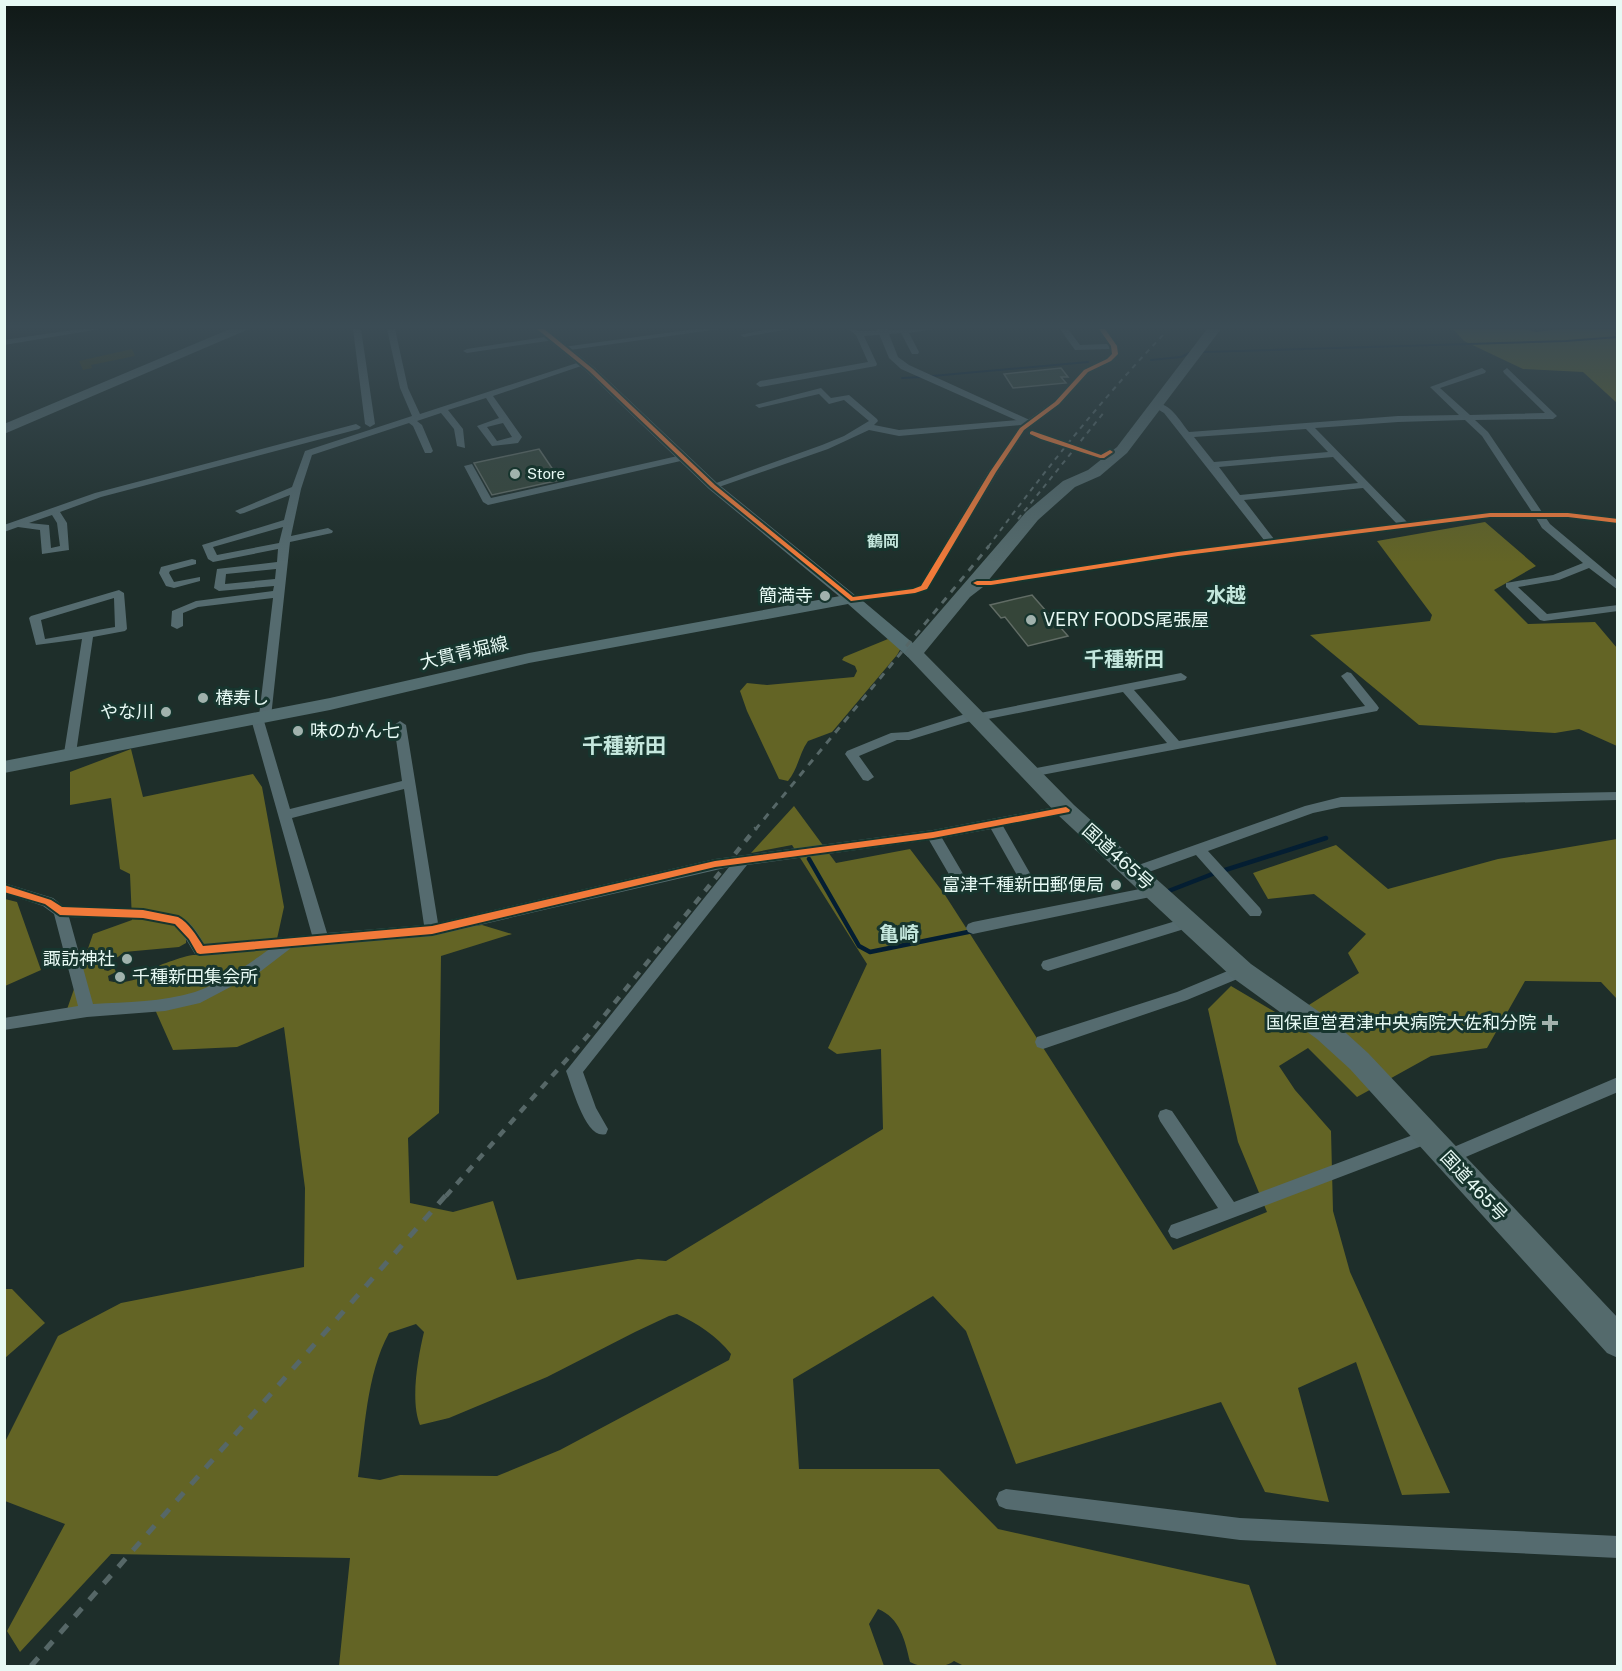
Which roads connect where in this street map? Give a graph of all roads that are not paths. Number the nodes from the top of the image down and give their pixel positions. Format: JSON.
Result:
{"nodes":[{"id":1,"x":55,"y":407,"type":"edge"},
{"id":2,"x":368,"y":407,"type":"edge"},
{"id":3,"x":410,"y":407,"type":"edge"},
{"id":4,"x":445,"y":407,"type":"edge"},
{"id":5,"x":497,"y":407,"type":"edge"},
{"id":6,"x":628,"y":407,"type":"edge"},
{"id":7,"x":858,"y":407,"type":"edge"},
{"id":8,"x":995,"y":407,"type":"edge"},
{"id":9,"x":1051,"y":407,"type":"edge"},
{"id":10,"x":1155,"y":407,"type":"edge"},
{"id":11,"x":1160,"y":407,"type":"edge"},
{"id":12,"x":1455,"y":407,"type":"edge"},
{"id":13,"x":1544,"y":407,"type":"edge"},
{"id":14,"x":442,"y":408,"type":"junction"},
{"id":15,"x":413,"y":415,"type":"junction"},
{"id":16,"x":1465,"y":416,"type":"junction"},
{"id":17,"x":506,"y":419,"type":"dead end"},
{"id":18,"x":1029,"y":422,"type":"junction"},
{"id":19,"x":370,"y":424,"type":"junction"},
{"id":20,"x":1307,"y":425,"type":"junction"},
{"id":21,"x":870,"y":427,"type":"junction"},
{"id":22,"x":4,"y":430,"type":"edge"},
{"id":23,"x":1186,"y":435,"type":"junction"},
{"id":24,"x":462,"y":446,"type":"dead end"},
{"id":25,"x":428,"y":451,"type":"dead end"},
{"id":26,"x":1335,"y":454,"type":"junction"},
{"id":27,"x":682,"y":458,"type":"junction"},
{"id":28,"x":1212,"y":465,"type":"junction"},
{"id":29,"x":469,"y":466,"type":"dead end"},
{"id":30,"x":1364,"y":485,"type":"junction"},
{"id":31,"x":713,"y":486,"type":"junction"},
{"id":32,"x":296,"y":489,"type":"junction"},
{"id":33,"x":1237,"y":498,"type":"junction"},
{"id":34,"x":53,"y":510,"type":"junction"},
{"id":35,"x":240,"y":511,"type":"dead end"},
{"id":36,"x":1537,"y":515,"type":"junction"},
{"id":37,"x":1617,"y":521,"type":"edge"},
{"id":38,"x":290,"y":522,"type":"junction"},
{"id":39,"x":1405,"y":526,"type":"junction"},
{"id":40,"x":8,"y":528,"type":"edge"},
{"id":41,"x":328,"y":531,"type":"dead end"},
{"id":42,"x":285,"y":542,"type":"junction"},
{"id":43,"x":1272,"y":543,"type":"junction"},
{"id":44,"x":1590,"y":564,"type":"junction"},
{"id":45,"x":281,"y":565,"type":"junction"},
{"id":46,"x":1612,"y":578,"type":"edge"},
{"id":47,"x":279,"y":582,"type":"junction"},
{"id":48,"x":977,"y":583,"type":"junction"},
{"id":49,"x":1617,"y":587,"type":"edge"},
{"id":50,"x":196,"y":591,"type":"junction"},
{"id":51,"x":278,"y":594,"type":"junction"},
{"id":52,"x":851,"y":599,"type":"junction"},
{"id":53,"x":1617,"y":608,"type":"edge"},
{"id":54,"x":177,"y":626,"type":"dead end"},
{"id":55,"x":88,"y":635,"type":"junction"},
{"id":56,"x":914,"y":653,"type":"junction"},
{"id":57,"x":1347,"y":676,"type":"dead end"},
{"id":58,"x":1181,"y":677,"type":"dead end"},
{"id":59,"x":1126,"y":688,"type":"junction"},
{"id":60,"x":977,"y":716,"type":"junction"},
{"id":61,"x":261,"y":718,"type":"junction"},
{"id":62,"x":400,"y":725,"type":"dead end"},
{"id":63,"x":1177,"y":746,"type":"junction"},
{"id":64,"x":70,"y":753,"type":"junction"},
{"id":65,"x":4,"y":767,"type":"edge"},
{"id":66,"x":1031,"y":773,"type":"junction"},
{"id":67,"x":868,"y":777,"type":"dead end"},
{"id":68,"x":408,"y":784,"type":"junction"},
{"id":69,"x":1617,"y":796,"type":"edge"},
{"id":70,"x":1066,"y":810,"type":"junction"},
{"id":71,"x":284,"y":815,"type":"junction"},
{"id":72,"x":996,"y":825,"type":"junction"},
{"id":73,"x":933,"y":836,"type":"junction"},
{"id":74,"x":1198,"y":849,"type":"junction"},
{"id":75,"x":742,"y":861,"type":"junction"},
{"id":76,"x":1135,"y":872,"type":"junction"},
{"id":77,"x":962,"y":884,"type":"dead end"},
{"id":78,"x":4,"y":888,"type":"edge"},
{"id":79,"x":1032,"y":890,"type":"dead end"},
{"id":80,"x":1155,"y":891,"type":"junction"},
{"id":81,"x":60,"y":911,"type":"junction"},
{"id":82,"x":1255,"y":912,"type":"dead end"},
{"id":83,"x":1189,"y":922,"type":"junction"},
{"id":84,"x":973,"y":928,"type":"dead end"},
{"id":85,"x":432,"y":930,"type":"junction"},
{"id":86,"x":321,"y":939,"type":"junction"},
{"id":87,"x":288,"y":942,"type":"junction"},
{"id":88,"x":1048,"y":964,"type":"dead end"},
{"id":89,"x":1242,"y":971,"type":"junction"},
{"id":90,"x":87,"y":1011,"type":"junction"},
{"id":91,"x":4,"y":1024,"type":"edge"},
{"id":92,"x":1043,"y":1042,"type":"dead end"},
{"id":93,"x":1617,"y":1084,"type":"edge"},
{"id":94,"x":1166,"y":1116,"type":"dead end"},
{"id":95,"x":600,"y":1129,"type":"dead end"},
{"id":96,"x":1438,"y":1147,"type":"junction"},
{"id":97,"x":1230,"y":1211,"type":"junction"},
{"id":98,"x":1177,"y":1231,"type":"dead end"},
{"id":99,"x":1617,"y":1342,"type":"edge"},
{"id":100,"x":1006,"y":1498,"type":"dead end"},
{"id":101,"x":1617,"y":1547,"type":"edge"}],
"edges":[{"from":1,"to":22,"type":"highway"},
{"from":2,"to":19,"type":"street"},
{"from":3,"to":15,"type":"street"},
{"from":4,"to":14,"type":"street"},
{"from":5,"to":17,"type":"street"},
{"from":6,"to":27,"type":"street"},
{"from":7,"to":21,"type":"street"},
{"from":8,"to":18,"type":"street"},
{"from":9,"to":18,"type":"street"},
{"from":10,"to":48,"type":"highway"},
{"from":11,"to":23,"type":"street"},
{"from":12,"to":16,"type":"street"},
{"from":13,"to":16,"type":"street"},
{"from":14,"to":15,"type":"street"},
{"from":14,"to":24,"type":"street"},
{"from":15,"to":19,"type":"street"},
{"from":15,"to":25,"type":"street"},
{"from":15,"to":32,"type":"street"},
{"from":16,"to":20,"type":"street"},
{"from":16,"to":36,"type":"street"},
{"from":18,"to":21,"type":"street"},
{"from":18,"to":52,"type":"street"},
{"from":19,"to":34,"type":"street"},
{"from":20,"to":23,"type":"street"},
{"from":20,"to":26,"type":"street"},
{"from":21,"to":31,"type":"street"},
{"from":23,"to":28,"type":"street"},
{"from":26,"to":28,"type":"street"},
{"from":26,"to":30,"type":"street"},
{"from":27,"to":29,"type":"street"},
{"from":27,"to":31,"type":"street"},
{"from":28,"to":33,"type":"street"},
{"from":30,"to":33,"type":"street"},
{"from":30,"to":39,"type":"street"},
{"from":31,"to":52,"type":"street"},
{"from":32,"to":35,"type":"street"},
{"from":32,"to":38,"type":"street"},
{"from":33,"to":43,"type":"street"},
{"from":34,"to":40,"type":"street"},
{"from":34,"to":40,"type":"street"},
{"from":36,"to":37,"type":"street"},
{"from":36,"to":39,"type":"street"},
{"from":36,"to":44,"type":"street"},
{"from":38,"to":42,"type":"street"},
{"from":38,"to":42,"type":"street"},
{"from":39,"to":43,"type":"street"},
{"from":41,"to":42,"type":"street"},
{"from":42,"to":45,"type":"street"},
{"from":43,"to":48,"type":"street"},
{"from":44,"to":46,"type":"street"},
{"from":44,"to":53,"type":"street"},
{"from":45,"to":47,"type":"street"},
{"from":45,"to":47,"type":"street"},
{"from":46,"to":49,"type":"street"},
{"from":47,"to":51,"type":"street"},
{"from":48,"to":56,"type":"highway"},
{"from":50,"to":50,"type":"street"},
{"from":50,"to":51,"type":"street"},
{"from":50,"to":54,"type":"street"},
{"from":51,"to":61,"type":"street"},
{"from":52,"to":56,"type":"main road"},
{"from":52,"to":61,"type":"main road","name":"大貫青堀線"},
{"from":55,"to":55,"type":"street"},
{"from":55,"to":64,"type":"street"},
{"from":56,"to":60,"type":"highway","name":"国道465号"},
{"from":57,"to":63,"type":"street"},
{"from":58,"to":59,"type":"street"},
{"from":59,"to":60,"type":"street"},
{"from":59,"to":63,"type":"street"},
{"from":60,"to":66,"type":"highway","name":"国道465号"},
{"from":60,"to":67,"type":"street"},
{"from":61,"to":64,"type":"main road","name":"大貫青堀線"},
{"from":61,"to":71,"type":"street"},
{"from":62,"to":68,"type":"street"},
{"from":63,"to":66,"type":"street"},
{"from":64,"to":65,"type":"main road","name":"大貫青堀線"},
{"from":66,"to":70,"type":"highway","name":"国道465号"},
{"from":68,"to":71,"type":"street"},
{"from":68,"to":85,"type":"street"},
{"from":69,"to":74,"type":"street"},
{"from":70,"to":72,"type":"street"},
{"from":70,"to":76,"type":"highway","name":"国道465号"},
{"from":71,"to":86,"type":"street"},
{"from":72,"to":73,"type":"street"},
{"from":72,"to":79,"type":"street"},
{"from":73,"to":75,"type":"street"},
{"from":73,"to":77,"type":"street"},
{"from":74,"to":76,"type":"street"},
{"from":74,"to":82,"type":"street"},
{"from":75,"to":85,"type":"street"},
{"from":75,"to":95,"type":"street"},
{"from":76,"to":80,"type":"highway","name":"国道465号"},
{"from":78,"to":81,"type":"street"},
{"from":80,"to":83,"type":"highway","name":"国道465号"},
{"from":80,"to":84,"type":"street"},
{"from":81,"to":87,"type":"street"},
{"from":81,"to":90,"type":"street"},
{"from":83,"to":88,"type":"street"},
{"from":83,"to":89,"type":"highway","name":"国道465号"},
{"from":85,"to":86,"type":"street"},
{"from":86,"to":87,"type":"street"},
{"from":87,"to":90,"type":"street"},
{"from":89,"to":92,"type":"street"},
{"from":89,"to":96,"type":"highway","name":"国道465号"},
{"from":90,"to":91,"type":"street"},
{"from":93,"to":96,"type":"street"},
{"from":94,"to":97,"type":"street"},
{"from":96,"to":97,"type":"street"},
{"from":96,"to":99,"type":"highway","name":"国道465号"},
{"from":97,"to":98,"type":"street"},
{"from":100,"to":101,"type":"street"}]}
